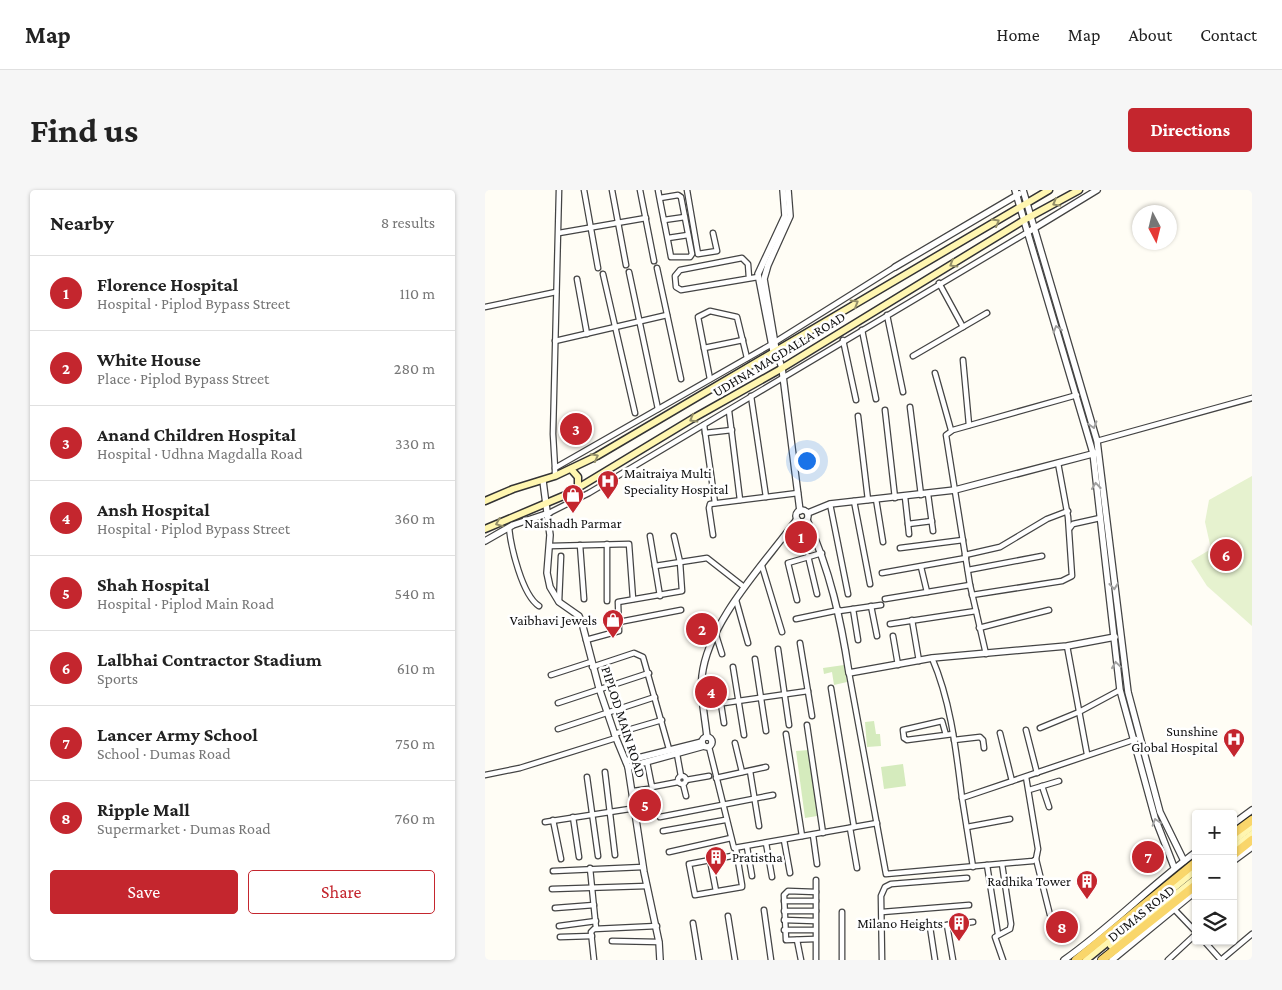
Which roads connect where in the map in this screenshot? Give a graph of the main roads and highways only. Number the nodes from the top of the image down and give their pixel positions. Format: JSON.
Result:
{"nodes":[{"id":1,"x":1049,"y":190,"type":"edge"},
{"id":2,"x":1079,"y":190,"type":"edge"},
{"id":3,"x":571,"y":469,"type":"junction"},
{"id":4,"x":578,"y":488,"type":"junction"},
{"id":5,"x":485,"y":501,"type":"edge"},
{"id":6,"x":485,"y":529,"type":"edge"},
{"id":7,"x":1252,"y":820,"type":"edge"},
{"id":8,"x":1252,"y":827,"type":"edge"},
{"id":9,"x":1237,"y":831,"type":"edge"},
{"id":10,"x":1252,"y":834,"type":"edge"},
{"id":11,"x":1237,"y":838,"type":"edge"},
{"id":12,"x":1252,"y":840,"type":"edge"},
{"id":13,"x":1237,"y":845,"type":"edge"},
{"id":14,"x":1237,"y":852,"type":"edge"},
{"id":15,"x":1192,"y":865,"type":"edge"},
{"id":16,"x":1192,"y":873,"type":"edge"},
{"id":17,"x":1192,"y":881,"type":"edge"},
{"id":18,"x":1192,"y":888,"type":"edge"},
{"id":19,"x":1076,"y":960,"type":"edge"},
{"id":20,"x":1086,"y":960,"type":"edge"},
{"id":21,"x":1093,"y":960,"type":"edge"},
{"id":22,"x":1102,"y":960,"type":"edge"}],
"edges":[{"from":3,"to":1,"type":"main road","name":"UDHNA MAGDALLA ROAD","one_way":true},
{"from":2,"to":4,"type":"main road","name":"UDHNA MAGDALLA ROAD","one_way":true},
{"from":3,"to":4,"type":"main road"},
{"from":3,"to":5,"type":"main road","name":"UDHNA MAGDALLA ROAD"},
{"from":4,"to":6,"type":"main road","name":"UDHNA MAGDALLA ROAD","one_way":true},
{"from":7,"to":9,"type":"main road"},
{"from":8,"to":11,"type":"main road"},
{"from":10,"to":13,"type":"main road"},
{"from":12,"to":14,"type":"main road"},
{"from":15,"to":19,"type":"main road","name":"DUMAS ROAD"},
{"from":16,"to":20,"type":"main road"},
{"from":17,"to":21,"type":"main road"},
{"from":18,"to":22,"type":"main road","name":"DUMAS ROAD"}]}
